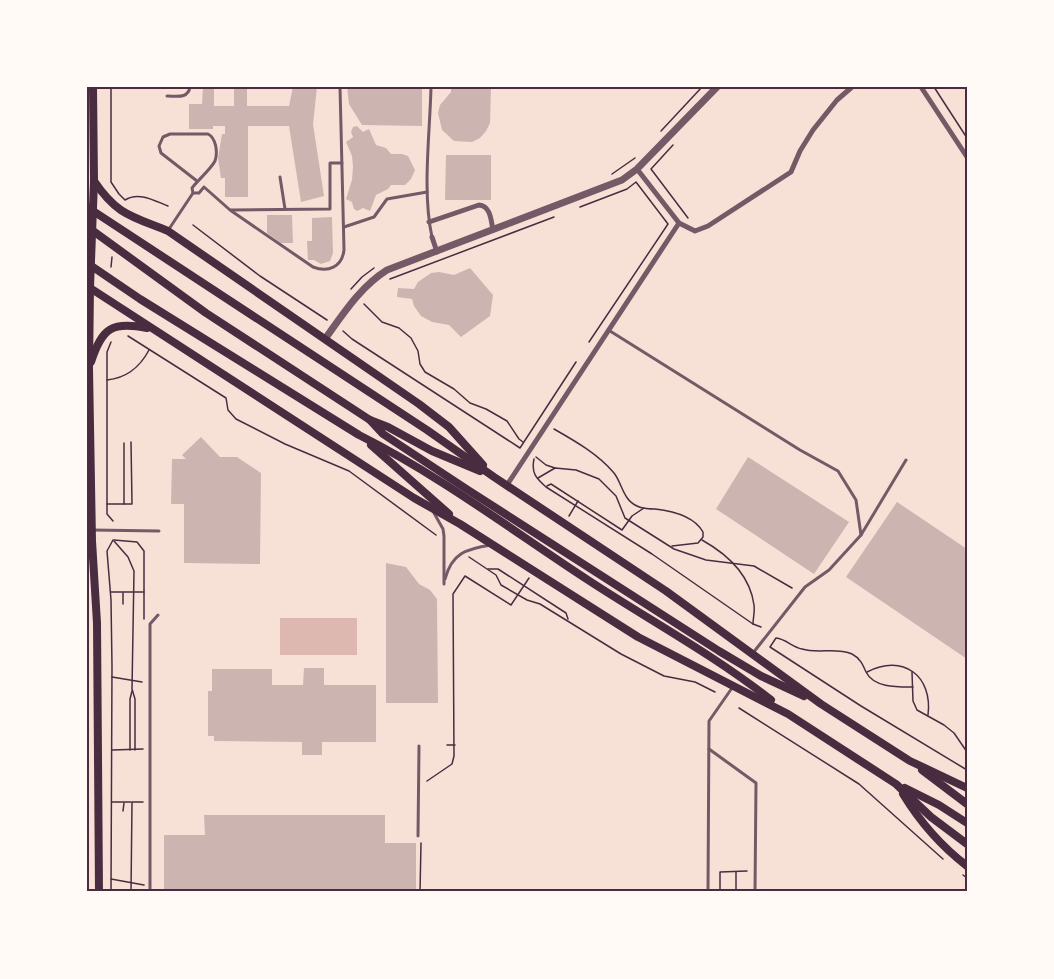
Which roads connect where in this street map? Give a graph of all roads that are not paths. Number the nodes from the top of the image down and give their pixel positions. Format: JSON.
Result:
{"nodes":[{"id":1,"x":93,"y":87,"type":"edge"},
{"id":2,"x":190,"y":87,"type":"edge"},
{"id":3,"x":340,"y":87,"type":"edge"},
{"id":4,"x":431,"y":87,"type":"edge"},
{"id":5,"x":717,"y":87,"type":"edge"},
{"id":6,"x":852,"y":87,"type":"edge"},
{"id":7,"x":921,"y":87,"type":"edge"},
{"id":8,"x":167,"y":96,"type":"dead end"},
{"id":9,"x":967,"y":157,"type":"edge"},
{"id":10,"x":342,"y":163,"type":"junction"},
{"id":11,"x":637,"y":169,"type":"junction"},
{"id":12,"x":280,"y":177,"type":"dead end"},
{"id":13,"x":94,"y":181,"type":"junction"},
{"id":14,"x":198,"y":181,"type":"junction"},
{"id":15,"x":428,"y":192,"type":"junction"},
{"id":16,"x":193,"y":193,"type":"junction"},
{"id":17,"x":90,"y":209,"type":"edge"},
{"id":18,"x":285,"y":209,"type":"junction"},
{"id":19,"x":230,"y":210,"type":"junction"},
{"id":20,"x":429,"y":222,"type":"junction"},
{"id":21,"x":679,"y":223,"type":"junction"},
{"id":22,"x":87,"y":226,"type":"edge"},
{"id":23,"x":344,"y":227,"type":"junction"},
{"id":24,"x":493,"y":230,"type":"junction"},
{"id":25,"x":168,"y":231,"type":"junction"},
{"id":26,"x":432,"y":237,"type":"joint"},
{"id":27,"x":437,"y":252,"type":"junction"},
{"id":28,"x":87,"y":263,"type":"edge"},
{"id":29,"x":88,"y":286,"type":"edge"},
{"id":30,"x":153,"y":329,"type":"junction"},
{"id":31,"x":608,"y":330,"type":"junction"},
{"id":32,"x":325,"y":339,"type":"junction"},
{"id":33,"x":89,"y":368,"type":"junction"},
{"id":34,"x":370,"y":420,"type":"junction"},
{"id":35,"x":359,"y":435,"type":"junction"},
{"id":36,"x":906,"y":460,"type":"dead end"},
{"id":37,"x":494,"y":477,"type":"junction"},
{"id":38,"x":507,"y":485,"type":"junction"},
{"id":39,"x":429,"y":507,"type":"junction"},
{"id":40,"x":460,"y":525,"type":"junction"},
{"id":41,"x":92,"y":530,"type":"junction"},
{"id":42,"x":159,"y":531,"type":"dead end"},
{"id":43,"x":861,"y":535,"type":"junction"},
{"id":44,"x":493,"y":545,"type":"junction"},
{"id":45,"x":158,"y":615,"type":"dead end"},
{"id":46,"x":752,"y":654,"type":"junction"},
{"id":47,"x":734,"y":685,"type":"junction"},
{"id":48,"x":821,"y":704,"type":"junction"},
{"id":49,"x":788,"y":714,"type":"junction"},
{"id":50,"x":419,"y":747,"type":"dead end"},
{"id":51,"x":709,"y":749,"type":"junction"},
{"id":52,"x":910,"y":761,"type":"junction"},
{"id":53,"x":896,"y":784,"type":"junction"},
{"id":54,"x":967,"y":788,"type":"edge"},
{"id":55,"x":967,"y":804,"type":"edge"},
{"id":56,"x":967,"y":823,"type":"edge"},
{"id":57,"x":418,"y":836,"type":"dead end"},
{"id":58,"x":967,"y":844,"type":"edge"},
{"id":59,"x":967,"y":866,"type":"edge"},
{"id":60,"x":99,"y":892,"type":"edge"},
{"id":61,"x":150,"y":892,"type":"edge"},
{"id":62,"x":708,"y":892,"type":"edge"},
{"id":63,"x":755,"y":892,"type":"edge"}],
"edges":[{"from":1,"to":13,"type":"main road"},
{"from":2,"to":8,"type":"lane"},
{"from":3,"to":10,"type":"lane"},
{"from":4,"to":15,"type":"lane"},
{"from":5,"to":11,"type":"street"},
{"from":6,"to":21,"type":"street"},
{"from":7,"to":9,"type":"street"},
{"from":10,"to":18,"type":"lane"},
{"from":10,"to":23,"type":"lane"},
{"from":11,"to":21,"type":"street"},
{"from":11,"to":24,"type":"street"},
{"from":12,"to":18,"type":"lane"},
{"from":13,"to":17,"type":"main road"},
{"from":13,"to":25,"type":"main road"},
{"from":14,"to":14,"type":"lane"},
{"from":14,"to":16,"type":"lane"},
{"from":15,"to":20,"type":"lane"},
{"from":15,"to":23,"type":"lane"},
{"from":16,"to":19,"type":"lane"},
{"from":16,"to":25,"type":"lane"},
{"from":17,"to":29,"type":"main road"},
{"from":17,"to":37,"type":"main road"},
{"from":18,"to":19,"type":"lane"},
{"from":19,"to":23,"type":"lane"},
{"from":20,"to":24,"type":"street"},
{"from":20,"to":26,"type":"lane"},
{"from":21,"to":31,"type":"street"},
{"from":22,"to":34,"type":"main road"},
{"from":24,"to":27,"type":"street"},
{"from":25,"to":32,"type":"main road"},
{"from":26,"to":27,"type":"street"},
{"from":27,"to":32,"type":"street"},
{"from":28,"to":35,"type":"main road"},
{"from":29,"to":30,"type":"main road"},
{"from":29,"to":33,"type":"main road"},
{"from":30,"to":33,"type":"main road"},
{"from":30,"to":39,"type":"main road"},
{"from":31,"to":38,"type":"street"},
{"from":31,"to":43,"type":"lane"},
{"from":32,"to":37,"type":"main road"},
{"from":33,"to":41,"type":"main road"},
{"from":34,"to":37,"type":"main road"},
{"from":34,"to":48,"type":"main road"},
{"from":35,"to":40,"type":"main road"},
{"from":35,"to":49,"type":"main road"},
{"from":36,"to":43,"type":"lane"},
{"from":37,"to":38,"type":"main road"},
{"from":38,"to":46,"type":"main road"},
{"from":39,"to":40,"type":"main road"},
{"from":39,"to":44,"type":"lane"},
{"from":40,"to":44,"type":"main road"},
{"from":41,"to":42,"type":"lane"},
{"from":41,"to":60,"type":"main road"},
{"from":43,"to":46,"type":"lane"},
{"from":44,"to":47,"type":"main road"},
{"from":45,"to":61,"type":"lane"},
{"from":46,"to":48,"type":"main road"},
{"from":47,"to":49,"type":"main road"},
{"from":47,"to":51,"type":"lane"},
{"from":48,"to":52,"type":"main road"},
{"from":49,"to":53,"type":"main road"},
{"from":50,"to":57,"type":"lane"},
{"from":51,"to":62,"type":"lane"},
{"from":51,"to":63,"type":"lane"},
{"from":52,"to":54,"type":"main road"},
{"from":52,"to":55,"type":"main road"},
{"from":53,"to":56,"type":"main road"},
{"from":53,"to":58,"type":"main road"},
{"from":53,"to":59,"type":"main road"}]}
